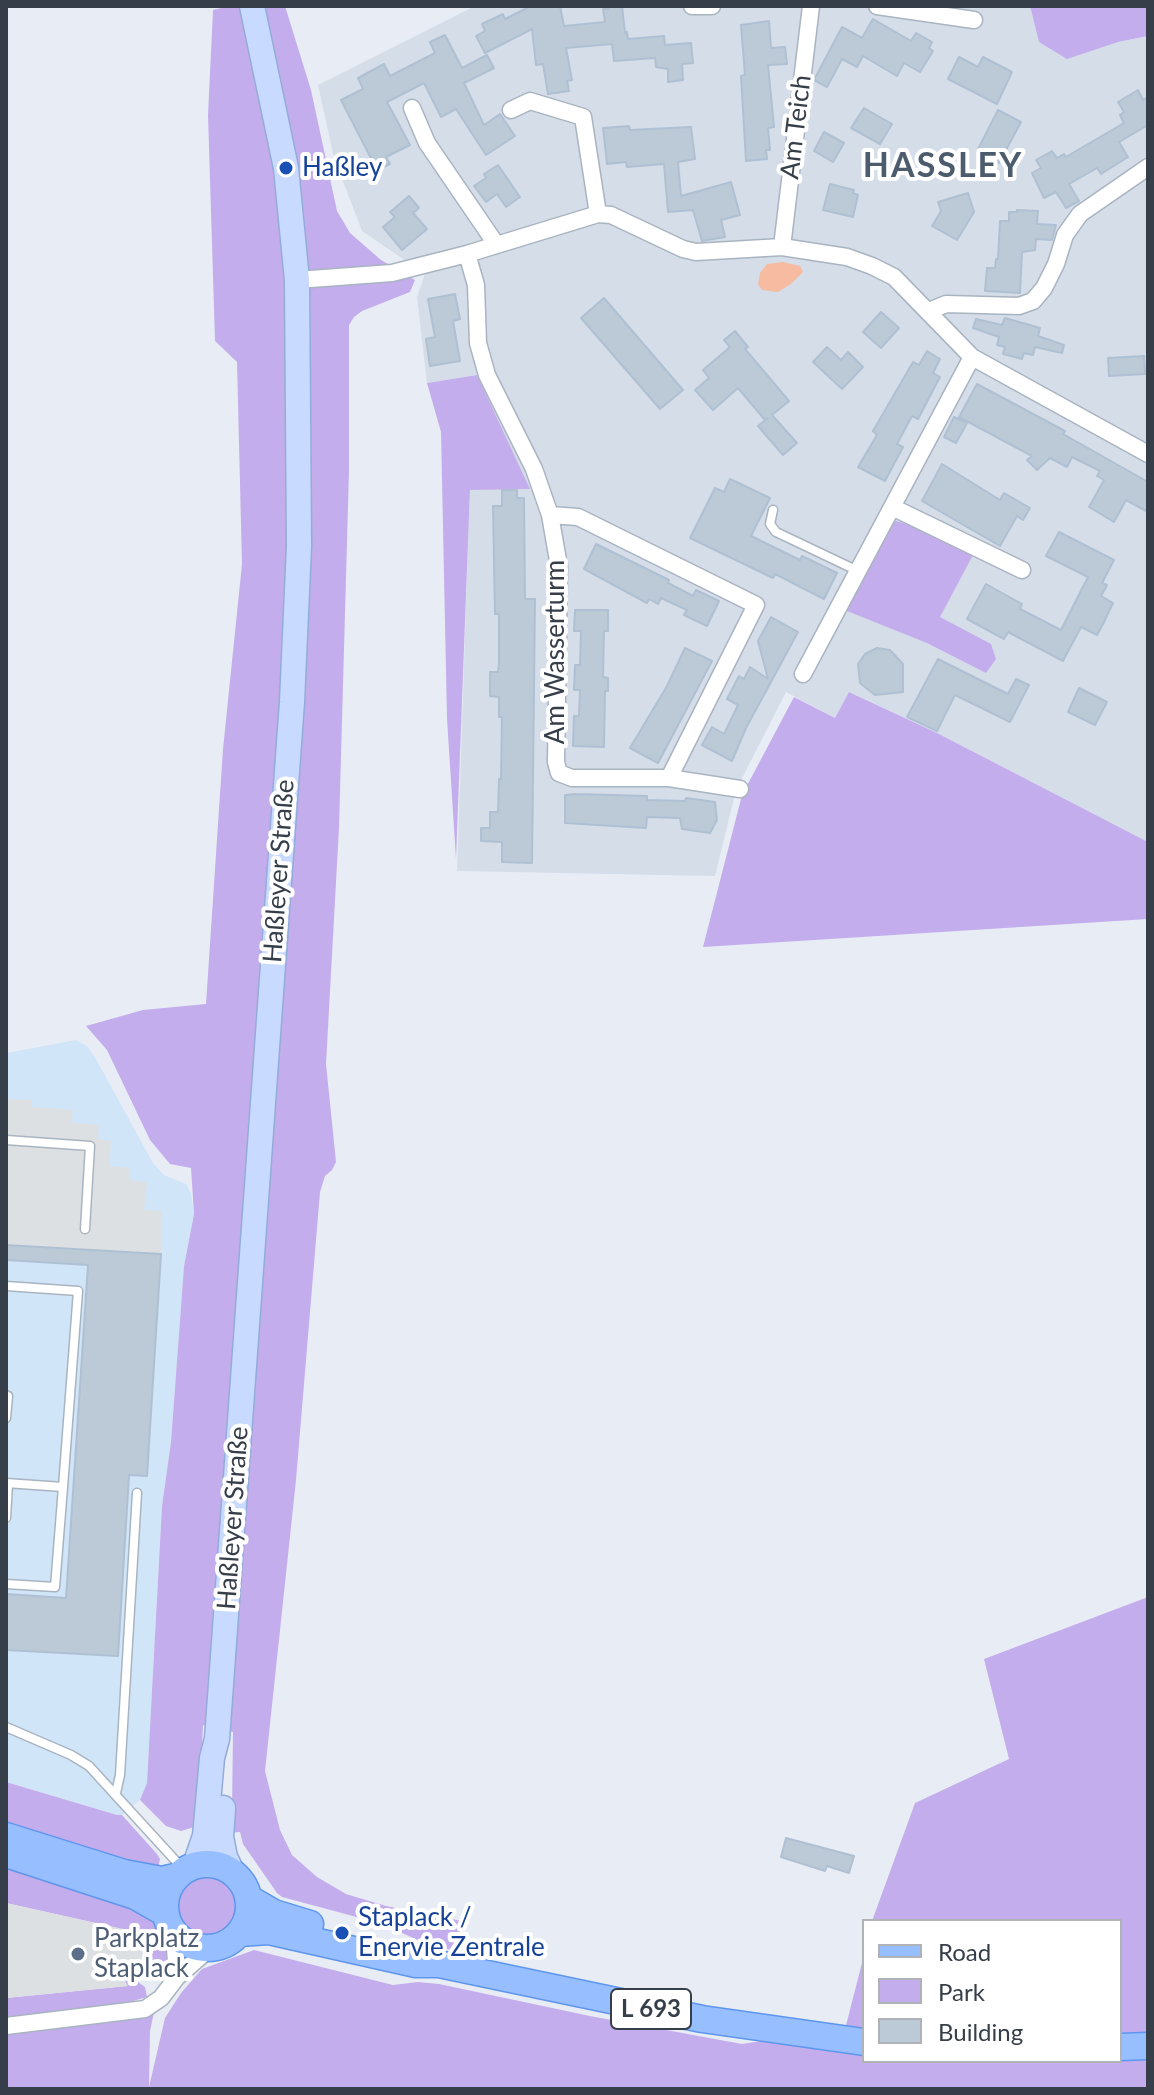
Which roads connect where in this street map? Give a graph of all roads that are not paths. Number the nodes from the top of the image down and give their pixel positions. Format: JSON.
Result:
{"nodes":[{"id":1,"x":252,"y":6,"type":"edge"},
{"id":2,"x":692,"y":6,"type":"edge"},
{"id":3,"x":712,"y":6,"type":"edge"},
{"id":4,"x":811,"y":6,"type":"edge"},
{"id":5,"x":877,"y":6,"type":"edge"},
{"id":6,"x":974,"y":20,"type":"dead end"},
{"id":7,"x":412,"y":108,"type":"dead end"},
{"id":8,"x":511,"y":110,"type":"dead end"},
{"id":9,"x":1148,"y":167,"type":"edge"},
{"id":10,"x":598,"y":214,"type":"junction"},
{"id":11,"x":496,"y":244,"type":"junction"},
{"id":12,"x":782,"y":247,"type":"junction"},
{"id":13,"x":467,"y":254,"type":"junction"},
{"id":14,"x":297,"y":280,"type":"junction"},
{"id":15,"x":929,"y":311,"type":"junction"},
{"id":16,"x":972,"y":357,"type":"junction"},
{"id":17,"x":1148,"y":454,"type":"edge"},
{"id":18,"x":892,"y":507,"type":"junction"},
{"id":19,"x":773,"y":510,"type":"dead end"},
{"id":20,"x":550,"y":515,"type":"junction"},
{"id":21,"x":856,"y":570,"type":"junction"},
{"id":22,"x":1022,"y":570,"type":"dead end"},
{"id":23,"x":803,"y":674,"type":"dead end"},
{"id":24,"x":669,"y":778,"type":"junction"},
{"id":25,"x":740,"y":789,"type":"dead end"},
{"id":26,"x":6,"y":1140,"type":"edge"},
{"id":27,"x":85,"y":1229,"type":"dead end"},
{"id":28,"x":6,"y":1286,"type":"edge"},
{"id":29,"x":6,"y":1395,"type":"edge"},
{"id":30,"x":6,"y":1418,"type":"edge"},
{"id":31,"x":7,"y":1484,"type":"edge"},
{"id":32,"x":63,"y":1487,"type":"junction"},
{"id":33,"x":137,"y":1493,"type":"dead end"},
{"id":34,"x":6,"y":1518,"type":"edge"},
{"id":35,"x":6,"y":1584,"type":"edge"},
{"id":36,"x":6,"y":1727,"type":"edge"},
{"id":37,"x":217,"y":1739,"type":"junction"},
{"id":38,"x":116,"y":1793,"type":"junction"},
{"id":39,"x":6,"y":1836,"type":"edge"},
{"id":40,"x":6,"y":1854,"type":"edge"},
{"id":41,"x":185,"y":1871,"type":"junction"},
{"id":42,"x":232,"y":1872,"type":"junction"},
{"id":43,"x":248,"y":1898,"type":"junction"},
{"id":44,"x":169,"y":1923,"type":"junction"},
{"id":45,"x":239,"y":1933,"type":"junction"},
{"id":46,"x":210,"y":1948,"type":"junction"},
{"id":47,"x":439,"y":1964,"type":"junction"},
{"id":48,"x":177,"y":1977,"type":"junction"},
{"id":49,"x":6,"y":2026,"type":"edge"},
{"id":50,"x":862,"y":2042,"type":"edge"},
{"id":51,"x":1148,"y":2046,"type":"edge"},
{"id":52,"x":1122,"y":2047,"type":"edge"}],
"edges":[{"from":1,"to":14,"type":"main road","name":"Haßleyer Straße"},
{"from":2,"to":3,"type":"street"},
{"from":4,"to":12,"type":"street","name":"Am Teich"},
{"from":5,"to":6,"type":"street"},
{"from":7,"to":11,"type":"street"},
{"from":8,"to":10,"type":"street"},
{"from":9,"to":15,"type":"street"},
{"from":10,"to":11,"type":"street"},
{"from":10,"to":12,"type":"street"},
{"from":11,"to":13,"type":"street"},
{"from":12,"to":15,"type":"street"},
{"from":13,"to":14,"type":"street"},
{"from":13,"to":20,"type":"street","name":"Am Wasserturm"},
{"from":14,"to":37,"type":"main road","name":"Haßleyer Straße"},
{"from":15,"to":16,"type":"street"},
{"from":16,"to":17,"type":"street"},
{"from":16,"to":18,"type":"street"},
{"from":18,"to":21,"type":"street"},
{"from":18,"to":22,"type":"street"},
{"from":19,"to":21,"type":"lane"},
{"from":20,"to":24,"type":"street","name":"Am Wasserturm"},
{"from":20,"to":24,"type":"street"},
{"from":21,"to":23,"type":"street"},
{"from":24,"to":25,"type":"street","name":"Am Wasserturm"},
{"from":26,"to":27,"type":"lane"},
{"from":28,"to":32,"type":"lane"},
{"from":29,"to":30,"type":"lane"},
{"from":31,"to":32,"type":"lane"},
{"from":31,"to":34,"type":"lane"},
{"from":32,"to":35,"type":"lane"},
{"from":33,"to":38,"type":"lane"},
{"from":36,"to":38,"type":"lane"},
{"from":37,"to":41,"type":"main road","name":"Haßleyer Straße"},
{"from":37,"to":42,"type":"main road","name":"Haßleyer Straße"},
{"from":38,"to":41,"type":"lane"},
{"from":39,"to":41,"type":"main road"},
{"from":40,"to":44,"type":"main road"},
{"from":41,"to":42,"type":"main road"},
{"from":41,"to":44,"type":"main road"},
{"from":42,"to":43,"type":"main road"},
{"from":43,"to":45,"type":"main road"},
{"from":43,"to":47,"type":"main road","number":"L 693"},
{"from":44,"to":46,"type":"main road"},
{"from":44,"to":48,"type":"street"},
{"from":45,"to":46,"type":"main road"},
{"from":45,"to":47,"type":"main road","number":"L 693"},
{"from":46,"to":48,"type":"street"},
{"from":47,"to":50,"type":"main road","number":"L 693"},
{"from":48,"to":49,"type":"street"},
{"from":51,"to":52,"type":"main road"}]}
